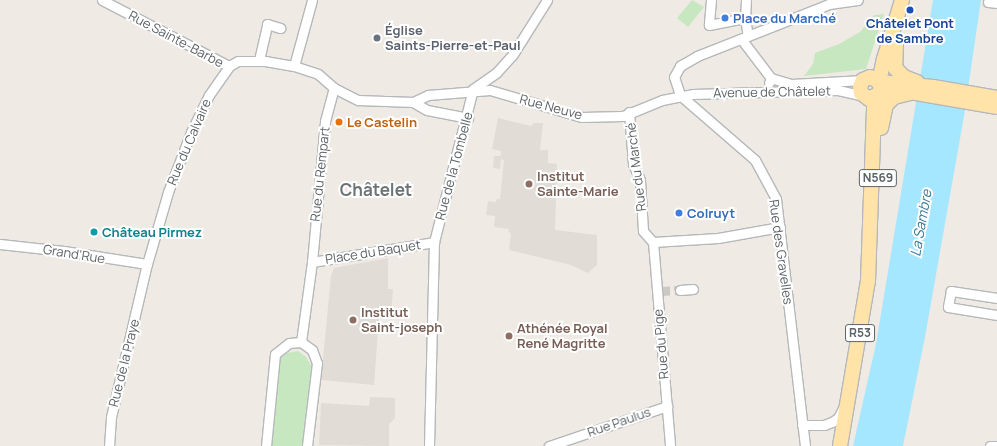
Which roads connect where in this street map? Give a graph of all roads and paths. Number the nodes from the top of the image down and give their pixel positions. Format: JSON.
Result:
{"nodes":[{"id":1,"x":102,"y":0,"type":"edge"},
{"id":2,"x":312,"y":0,"type":"edge"},
{"id":3,"x":711,"y":0,"type":"edge"},
{"id":4,"x":746,"y":0,"type":"edge"},
{"id":5,"x":858,"y":0,"type":"edge"},
{"id":6,"x":902,"y":0,"type":"edge"},
{"id":7,"x":547,"y":1,"type":"edge"},
{"id":8,"x":745,"y":18,"type":"junction"},
{"id":9,"x":280,"y":28,"type":"dead end"},
{"id":10,"x":745,"y":38,"type":"junction"},
{"id":11,"x":259,"y":60,"type":"junction"},
{"id":12,"x":229,"y":66,"type":"junction"},
{"id":13,"x":294,"y":66,"type":"junction"},
{"id":14,"x":771,"y":78,"type":"junction"},
{"id":15,"x":872,"y":84,"type":"junction"},
{"id":16,"x":913,"y":86,"type":"junction"},
{"id":17,"x":334,"y":88,"type":"junction"},
{"id":18,"x":473,"y":89,"type":"junction"},
{"id":19,"x":766,"y":91,"type":"junction"},
{"id":20,"x":680,"y":95,"type":"junction"},
{"id":21,"x":863,"y":96,"type":"joint"},
{"id":22,"x":975,"y":98,"type":"junction"},
{"id":23,"x":997,"y":98,"type":"edge"},
{"id":24,"x":413,"y":102,"type":"junction"},
{"id":25,"x":997,"y":107,"type":"edge"},
{"id":26,"x":629,"y":112,"type":"junction"},
{"id":27,"x":468,"y":118,"type":"junction"},
{"id":28,"x":780,"y":227,"type":"junction"},
{"id":29,"x":434,"y":242,"type":"junction"},
{"id":30,"x":653,"y":242,"type":"junction"},
{"id":31,"x":0,"y":244,"type":"edge"},
{"id":32,"x":312,"y":262,"type":"junction"},
{"id":33,"x":148,"y":264,"type":"junction"},
{"id":34,"x":868,"y":281,"type":"junction"},
{"id":35,"x":693,"y":289,"type":"dead end"},
{"id":36,"x":680,"y":290,"type":"tunnel mouth"},
{"id":37,"x":997,"y":298,"type":"edge"},
{"id":38,"x":995,"y":315,"type":"edge"},
{"id":39,"x":301,"y":342,"type":"junction"},
{"id":40,"x":850,"y":384,"type":"junction"},
{"id":41,"x":667,"y":406,"type":"junction"},
{"id":42,"x":802,"y":425,"type":"junction"},
{"id":43,"x":109,"y":446,"type":"edge"},
{"id":44,"x":266,"y":446,"type":"edge"},
{"id":45,"x":308,"y":446,"type":"edge"},
{"id":46,"x":429,"y":446,"type":"edge"},
{"id":47,"x":549,"y":446,"type":"edge"},
{"id":48,"x":670,"y":446,"type":"edge"},
{"id":49,"x":805,"y":446,"type":"edge"},
{"id":50,"x":840,"y":446,"type":"edge"},
{"id":51,"x":990,"y":446,"type":"edge"},
{"id":52,"x":997,"y":446,"type":"edge"}],
"edges":[{"from":1,"to":12,"type":"street","name":"Rue Sainte-Barbe"},
{"from":2,"to":13,"type":"street"},
{"from":3,"to":8,"type":"street"},
{"from":4,"to":8,"type":"street"},
{"from":5,"to":10,"type":"street"},
{"from":6,"to":16,"type":"main road","number":"N569"},
{"from":7,"to":18,"type":"street"},
{"from":8,"to":10,"type":"street"},
{"from":9,"to":11,"type":"street"},
{"from":10,"to":14,"type":"street"},
{"from":10,"to":20,"type":"street"},
{"from":11,"to":12,"type":"street"},
{"from":11,"to":13,"type":"street"},
{"from":12,"to":33,"type":"street","name":"Rue du Calvaire"},
{"from":13,"to":17,"type":"street"},
{"from":14,"to":15,"type":"street","name":"Avenue de Châtelet"},
{"from":14,"to":19,"type":"street"},
{"from":15,"to":16,"type":"main road","name":"Avenue de Châtelet","number":"N569"},
{"from":15,"to":21,"type":"main road","name":"Avenue de Châtelet"},
{"from":15,"to":34,"type":"main road","number":"R53"},
{"from":16,"to":22,"type":"main road","name":"Avenue de Châtelet","number":"N569"},
{"from":16,"to":22,"type":"main road","name":"Avenue de Châtelet","number":"N569"},
{"from":16,"to":34,"type":"main road","number":"N569"},
{"from":17,"to":24,"type":"street"},
{"from":17,"to":32,"type":"street","name":"Rue du Rempart"},
{"from":18,"to":24,"type":"street"},
{"from":18,"to":26,"type":"street","name":"Rue Neuve"},
{"from":18,"to":27,"type":"street","name":"Rue de la Tombelle"},
{"from":19,"to":20,"type":"street","name":"Avenue de Châtelet"},
{"from":19,"to":21,"type":"street","name":"Avenue de Châtelet"},
{"from":20,"to":26,"type":"street"},
{"from":20,"to":28,"type":"street","name":"Rue des Gravelles"},
{"from":22,"to":23,"type":"main road","name":"Avenue de Châtelet","number":"N569"},
{"from":22,"to":25,"type":"main road","name":"Avenue de Châtelet","number":"N569"},
{"from":24,"to":27,"type":"street"},
{"from":26,"to":30,"type":"street","name":"Rue du Marché"},
{"from":27,"to":29,"type":"street","name":"Rue de la Tombelle"},
{"from":28,"to":30,"type":"street"},
{"from":28,"to":42,"type":"street","name":"Rue des Gravelles"},
{"from":29,"to":32,"type":"street","name":"Place du Baquet"},
{"from":29,"to":46,"type":"street","name":"Rue de la Tombelle"},
{"from":30,"to":41,"type":"street","name":"Rue du Pige"},
{"from":31,"to":33,"type":"street","name":"Grand'Rue"},
{"from":32,"to":39,"type":"street","name":"Rue du Rempart"},
{"from":33,"to":43,"type":"street","name":"Rue de la Praye"},
{"from":34,"to":40,"type":"main road","number":"R53"},
{"from":35,"to":36,"type":"street"},
{"from":37,"to":38,"type":"street"},
{"from":37,"to":38,"type":"street"},
{"from":39,"to":44,"type":"street"},
{"from":39,"to":45,"type":"street"},
{"from":40,"to":42,"type":"street"},
{"from":40,"to":50,"type":"main road","number":"R53"},
{"from":41,"to":47,"type":"street","name":"Rue Paulus"},
{"from":41,"to":48,"type":"street","name":"Rue du Pige"},
{"from":42,"to":49,"type":"street","name":"Rue des Gravelles"},
{"from":51,"to":52,"type":"street"}]}
